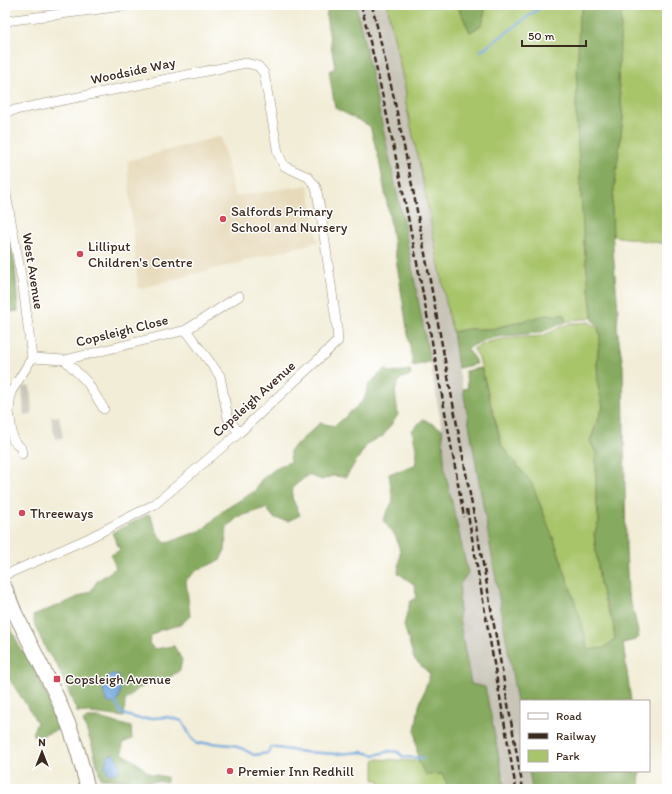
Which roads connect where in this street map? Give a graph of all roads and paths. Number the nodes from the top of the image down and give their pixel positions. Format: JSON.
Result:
{"nodes":[{"id":1,"x":127,"y":5,"type":"edge"},
{"id":2,"x":5,"y":21,"type":"edge"},
{"id":3,"x":5,"y":112,"type":"edge"},
{"id":4,"x":278,"y":153,"type":"joint"},
{"id":5,"x":5,"y":189,"type":"edge"},
{"id":6,"x":238,"y":296,"type":"dead end"},
{"id":7,"x":186,"y":330,"type":"junction"},
{"id":8,"x":32,"y":358,"type":"junction"},
{"id":9,"x":65,"y":360,"type":"junction"},
{"id":10,"x":104,"y":409,"type":"dead end"},
{"id":11,"x":239,"y":433,"type":"junction"},
{"id":12,"x":22,"y":454,"type":"dead end"},
{"id":13,"x":5,"y":575,"type":"edge"},
{"id":14,"x":5,"y":588,"type":"edge"},
{"id":15,"x":88,"y":789,"type":"edge"}],
"edges":[{"from":1,"to":2,"type":"street"},
{"from":3,"to":4,"type":"street","name":"Woodside Way"},
{"from":4,"to":11,"type":"street","name":"Copsleigh Avenue"},
{"from":5,"to":8,"type":"street","name":"West Avenue"},
{"from":6,"to":7,"type":"street","name":"Copsleigh Close"},
{"from":7,"to":9,"type":"street","name":"Copsleigh Close"},
{"from":7,"to":11,"type":"street","name":"Copsleigh Close"},
{"from":8,"to":9,"type":"street","name":"Copsleigh Close"},
{"from":8,"to":12,"type":"street"},
{"from":9,"to":10,"type":"street","name":"Copsleigh Close"},
{"from":11,"to":13,"type":"street","name":"Copsleigh Avenue"},
{"from":14,"to":15,"type":"main road"}]}
